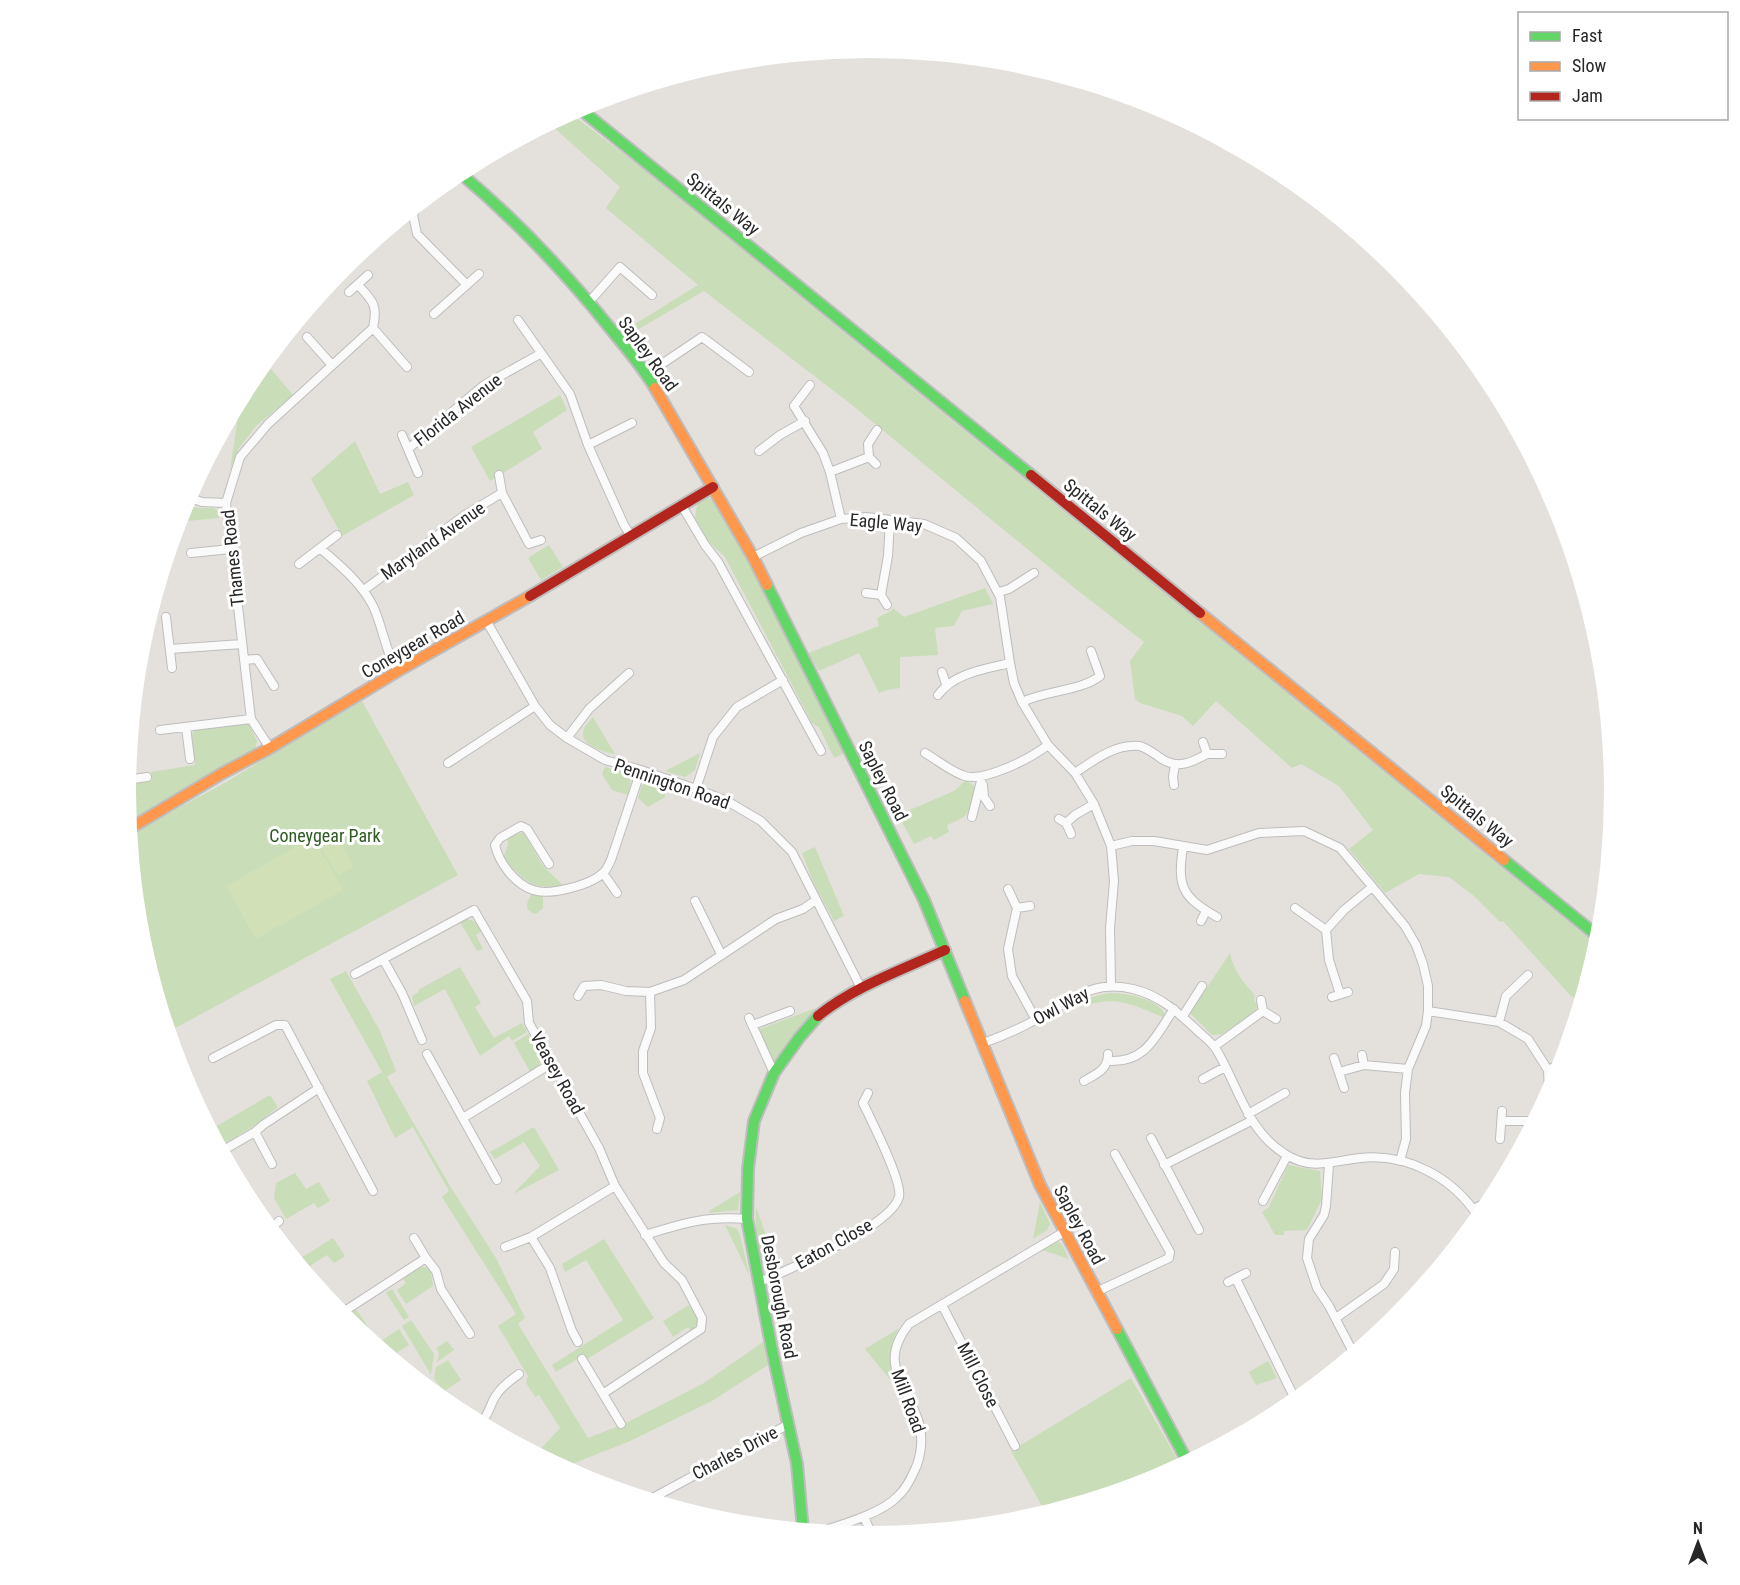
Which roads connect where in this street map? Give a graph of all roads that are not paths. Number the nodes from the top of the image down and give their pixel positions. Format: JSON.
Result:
{"nodes":[{"id":1,"x":587,"y":115,"type":"edge"},
{"id":2,"x":467,"y":179,"type":"edge"},
{"id":3,"x":414,"y":218,"type":"edge"},
{"id":4,"x":479,"y":274,"type":"dead end"},
{"id":5,"x":368,"y":275,"type":"dead end"},
{"id":6,"x":358,"y":285,"type":"junction"},
{"id":7,"x":467,"y":285,"type":"junction"},
{"id":8,"x":349,"y":292,"type":"dead end"},
{"id":9,"x":652,"y":295,"type":"dead end"},
{"id":10,"x":589,"y":302,"type":"junction"},
{"id":11,"x":434,"y":314,"type":"dead end"},
{"id":12,"x":518,"y":320,"type":"dead end"},
{"id":13,"x":373,"y":328,"type":"junction"},
{"id":14,"x":307,"y":337,"type":"dead end"},
{"id":15,"x":540,"y":354,"type":"junction"},
{"id":16,"x":332,"y":365,"type":"junction"},
{"id":17,"x":407,"y":367,"type":"dead end"},
{"id":18,"x":749,"y":372,"type":"dead end"},
{"id":19,"x":647,"y":374,"type":"junction"},
{"id":20,"x":810,"y":386,"type":"dead end"},
{"id":21,"x":805,"y":422,"type":"junction"},
{"id":22,"x":632,"y":423,"type":"dead end"},
{"id":23,"x":877,"y":430,"type":"dead end"},
{"id":24,"x":402,"y":435,"type":"dead end"},
{"id":25,"x":588,"y":445,"type":"junction"},
{"id":26,"x":408,"y":449,"type":"junction"},
{"id":27,"x":759,"y":451,"type":"dead end"},
{"id":28,"x":869,"y":457,"type":"junction"},
{"id":29,"x":876,"y":464,"type":"dead end"},
{"id":30,"x":830,"y":472,"type":"junction"},
{"id":31,"x":418,"y":473,"type":"dead end"},
{"id":32,"x":499,"y":475,"type":"dead end"},
{"id":33,"x":713,"y":487,"type":"junction"},
{"id":34,"x":502,"y":494,"type":"junction"},
{"id":35,"x":197,"y":500,"type":"edge"},
{"id":36,"x":226,"y":503,"type":"junction"},
{"id":37,"x":682,"y":506,"type":"junction"},
{"id":38,"x":841,"y":519,"type":"junction"},
{"id":39,"x":890,"y":520,"type":"junction"},
{"id":40,"x":337,"y":535,"type":"dead end"},
{"id":41,"x":631,"y":536,"type":"junction"},
{"id":42,"x":541,"y":540,"type":"dead end"},
{"id":43,"x":320,"y":548,"type":"junction"},
{"id":44,"x":231,"y":549,"type":"junction"},
{"id":45,"x":191,"y":553,"type":"dead end"},
{"id":46,"x":753,"y":557,"type":"junction"},
{"id":47,"x":299,"y":564,"type":"dead end"},
{"id":48,"x":1031,"y":573,"type":"dead end"},
{"id":49,"x":364,"y":590,"type":"junction"},
{"id":50,"x":999,"y":592,"type":"junction"},
{"id":51,"x":866,"y":593,"type":"dead end"},
{"id":52,"x":881,"y":595,"type":"junction"},
{"id":53,"x":887,"y":606,"type":"dead end"},
{"id":54,"x":166,"y":617,"type":"dead end"},
{"id":55,"x":487,"y":621,"type":"junction"},
{"id":56,"x":242,"y":644,"type":"junction"},
{"id":57,"x":170,"y":649,"type":"junction"},
{"id":58,"x":1091,"y":651,"type":"dead end"},
{"id":59,"x":244,"y":660,"type":"junction"},
{"id":60,"x":1010,"y":663,"type":"junction"},
{"id":61,"x":172,"y":668,"type":"dead end"},
{"id":62,"x":398,"y":671,"type":"junction"},
{"id":63,"x":942,"y":672,"type":"dead end"},
{"id":64,"x":629,"y":673,"type":"dead end"},
{"id":65,"x":783,"y":680,"type":"junction"},
{"id":66,"x":946,"y":684,"type":"junction"},
{"id":67,"x":274,"y":686,"type":"dead end"},
{"id":68,"x":939,"y":695,"type":"dead end"},
{"id":69,"x":1022,"y":702,"type":"junction"},
{"id":70,"x":535,"y":706,"type":"junction"},
{"id":71,"x":251,"y":719,"type":"junction"},
{"id":72,"x":186,"y":727,"type":"junction"},
{"id":73,"x":160,"y":730,"type":"dead end"},
{"id":74,"x":567,"y":738,"type":"junction"},
{"id":75,"x":1203,"y":742,"type":"dead end"},
{"id":76,"x":1048,"y":745,"type":"junction"},
{"id":77,"x":270,"y":748,"type":"junction"},
{"id":78,"x":821,"y":751,"type":"dead end"},
{"id":79,"x":925,"y":753,"type":"dead end"},
{"id":80,"x":1207,"y":754,"type":"junction"},
{"id":81,"x":1222,"y":754,"type":"dead end"},
{"id":82,"x":190,"y":759,"type":"dead end"},
{"id":83,"x":448,"y":763,"type":"dead end"},
{"id":84,"x":1175,"y":765,"type":"junction"},
{"id":85,"x":641,"y":770,"type":"junction"},
{"id":86,"x":1075,"y":773,"type":"junction"},
{"id":87,"x":147,"y":777,"type":"dead end"},
{"id":88,"x":982,"y":777,"type":"junction"},
{"id":89,"x":137,"y":779,"type":"edge"},
{"id":90,"x":1174,"y":784,"type":"dead end"},
{"id":91,"x":696,"y":789,"type":"junction"},
{"id":92,"x":1094,"y":804,"type":"junction"},
{"id":93,"x":990,"y":806,"type":"dead end"},
{"id":94,"x":972,"y":817,"type":"dead end"},
{"id":95,"x":137,"y":825,"type":"edge"},
{"id":96,"x":1071,"y":834,"type":"dead end"},
{"id":97,"x":1111,"y":846,"type":"junction"},
{"id":98,"x":1183,"y":847,"type":"junction"},
{"id":99,"x":549,"y":864,"type":"dead end"},
{"id":100,"x":603,"y":873,"type":"junction"},
{"id":101,"x":1372,"y":887,"type":"junction"},
{"id":102,"x":1008,"y":889,"type":"dead end"},
{"id":103,"x":617,"y":892,"type":"dead end"},
{"id":104,"x":816,"y":900,"type":"junction"},
{"id":105,"x":695,"y":901,"type":"dead end"},
{"id":106,"x":1030,"y":906,"type":"dead end"},
{"id":107,"x":1017,"y":908,"type":"junction"},
{"id":108,"x":1206,"y":911,"type":"junction"},
{"id":109,"x":1298,"y":913,"type":"dead end"},
{"id":110,"x":1217,"y":917,"type":"dead end"},
{"id":111,"x":1201,"y":921,"type":"dead end"},
{"id":112,"x":1326,"y":930,"type":"junction"},
{"id":113,"x":1591,"y":931,"type":"edge"},
{"id":114,"x":945,"y":950,"type":"junction"},
{"id":115,"x":720,"y":954,"type":"junction"},
{"id":116,"x":383,"y":959,"type":"junction"},
{"id":117,"x":355,"y":974,"type":"dead end"},
{"id":118,"x":1528,"y":975,"type":"dead end"},
{"id":119,"x":1111,"y":985,"type":"junction"},
{"id":120,"x":1202,"y":986,"type":"dead end"},
{"id":121,"x":861,"y":988,"type":"junction"},
{"id":122,"x":650,"y":992,"type":"junction"},
{"id":123,"x":1340,"y":994,"type":"dead end"},
{"id":124,"x":578,"y":996,"type":"dead end"},
{"id":125,"x":1261,"y":1000,"type":"dead end"},
{"id":126,"x":1174,"y":1009,"type":"junction"},
{"id":127,"x":789,"y":1011,"type":"dead end"},
{"id":128,"x":1263,"y":1011,"type":"junction"},
{"id":129,"x":1428,"y":1011,"type":"junction"},
{"id":130,"x":1183,"y":1016,"type":"junction"},
{"id":131,"x":1276,"y":1019,"type":"dead end"},
{"id":132,"x":1036,"y":1020,"type":"junction"},
{"id":133,"x":1499,"y":1022,"type":"junction"},
{"id":134,"x":422,"y":1040,"type":"dead end"},
{"id":135,"x":982,"y":1044,"type":"junction"},
{"id":136,"x":1215,"y":1046,"type":"junction"},
{"id":137,"x":427,"y":1054,"type":"dead end"},
{"id":138,"x":1362,"y":1055,"type":"dead end"},
{"id":139,"x":213,"y":1058,"type":"dead end"},
{"id":140,"x":1334,"y":1058,"type":"dead end"},
{"id":141,"x":552,"y":1064,"type":"junction"},
{"id":142,"x":1364,"y":1065,"type":"junction"},
{"id":143,"x":1226,"y":1066,"type":"junction"},
{"id":144,"x":1408,"y":1068,"type":"junction"},
{"id":145,"x":1548,"y":1070,"type":"edge"},
{"id":146,"x":1339,"y":1072,"type":"junction"},
{"id":147,"x":774,"y":1073,"type":"junction"},
{"id":148,"x":1203,"y":1079,"type":"dead end"},
{"id":149,"x":1084,"y":1081,"type":"dead end"},
{"id":150,"x":319,"y":1088,"type":"junction"},
{"id":151,"x":1344,"y":1088,"type":"dead end"},
{"id":152,"x":868,"y":1093,"type":"dead end"},
{"id":153,"x":1285,"y":1093,"type":"dead end"},
{"id":154,"x":1502,"y":1111,"type":"dead end"},
{"id":155,"x":1250,"y":1117,"type":"junction"},
{"id":156,"x":463,"y":1118,"type":"junction"},
{"id":157,"x":1502,"y":1121,"type":"junction"},
{"id":158,"x":1526,"y":1121,"type":"edge"},
{"id":159,"x":657,"y":1129,"type":"dead end"},
{"id":160,"x":255,"y":1132,"type":"junction"},
{"id":161,"x":1151,"y":1138,"type":"dead end"},
{"id":162,"x":1500,"y":1138,"type":"dead end"},
{"id":163,"x":228,"y":1148,"type":"edge"},
{"id":164,"x":1115,"y":1154,"type":"dead end"},
{"id":165,"x":1287,"y":1156,"type":"junction"},
{"id":166,"x":1400,"y":1161,"type":"junction"},
{"id":167,"x":272,"y":1164,"type":"dead end"},
{"id":168,"x":1329,"y":1164,"type":"junction"},
{"id":169,"x":1164,"y":1165,"type":"junction"},
{"id":170,"x":497,"y":1180,"type":"dead end"},
{"id":171,"x":615,"y":1186,"type":"junction"},
{"id":172,"x":373,"y":1191,"type":"dead end"},
{"id":173,"x":1263,"y":1201,"type":"dead end"},
{"id":174,"x":1473,"y":1209,"type":"edge"},
{"id":175,"x":747,"y":1219,"type":"junction"},
{"id":176,"x":279,"y":1221,"type":"dead end"},
{"id":177,"x":277,"y":1223,"type":"edge"},
{"id":178,"x":1199,"y":1230,"type":"dead end"},
{"id":179,"x":1064,"y":1232,"type":"junction"},
{"id":180,"x":645,"y":1235,"type":"junction"},
{"id":181,"x":531,"y":1237,"type":"junction"},
{"id":182,"x":414,"y":1238,"type":"dead end"},
{"id":183,"x":505,"y":1247,"type":"dead end"},
{"id":184,"x":1395,"y":1252,"type":"dead end"},
{"id":185,"x":426,"y":1258,"type":"junction"},
{"id":186,"x":1246,"y":1273,"type":"dead end"},
{"id":187,"x":1236,"y":1279,"type":"junction"},
{"id":188,"x":758,"y":1281,"type":"junction"},
{"id":189,"x":1228,"y":1282,"type":"dead end"},
{"id":190,"x":1096,"y":1292,"type":"junction"},
{"id":191,"x":942,"y":1305,"type":"junction"},
{"id":192,"x":348,"y":1309,"type":"edge"},
{"id":193,"x":1336,"y":1318,"type":"junction"},
{"id":194,"x":470,"y":1334,"type":"dead end"},
{"id":195,"x":578,"y":1342,"type":"dead end"},
{"id":196,"x":1350,"y":1347,"type":"edge"},
{"id":197,"x":582,"y":1359,"type":"dead end"},
{"id":198,"x":519,"y":1374,"type":"dead end"},
{"id":199,"x":604,"y":1393,"type":"junction"},
{"id":200,"x":1292,"y":1393,"type":"edge"},
{"id":201,"x":485,"y":1417,"type":"edge"},
{"id":202,"x":621,"y":1424,"type":"dead end"},
{"id":203,"x":789,"y":1424,"type":"junction"},
{"id":204,"x":1015,"y":1446,"type":"dead end"},
{"id":205,"x":1184,"y":1456,"type":"edge"},
{"id":206,"x":658,"y":1495,"type":"edge"},
{"id":207,"x":864,"y":1517,"type":"junction"},
{"id":208,"x":802,"y":1523,"type":"edge"},
{"id":209,"x":839,"y":1525,"type":"edge"},
{"id":210,"x":868,"y":1526,"type":"edge"}],
"edges":[{"from":1,"to":113,"type":"main road","name":"Spittals Way"},
{"from":2,"to":10,"type":"main road","name":"Sapley Road"},
{"from":3,"to":7,"type":"street"},
{"from":4,"to":7,"type":"street"},
{"from":5,"to":6,"type":"street"},
{"from":6,"to":8,"type":"street"},
{"from":6,"to":13,"type":"street"},
{"from":7,"to":11,"type":"street"},
{"from":9,"to":10,"type":"street"},
{"from":10,"to":19,"type":"main road","name":"Sapley Road"},
{"from":12,"to":15,"type":"street"},
{"from":13,"to":16,"type":"street","name":"Thames Road"},
{"from":13,"to":17,"type":"street"},
{"from":14,"to":16,"type":"street"},
{"from":15,"to":25,"type":"street"},
{"from":15,"to":26,"type":"street","name":"Florida Avenue"},
{"from":16,"to":36,"type":"street","name":"Thames Road"},
{"from":18,"to":19,"type":"street"},
{"from":19,"to":33,"type":"main road","name":"Sapley Road"},
{"from":20,"to":21,"type":"street"},
{"from":21,"to":27,"type":"street"},
{"from":21,"to":30,"type":"street"},
{"from":22,"to":25,"type":"street"},
{"from":23,"to":28,"type":"street"},
{"from":24,"to":26,"type":"street","name":"Florida Avenue"},
{"from":25,"to":41,"type":"street"},
{"from":26,"to":31,"type":"street","name":"Florida Avenue"},
{"from":28,"to":29,"type":"street"},
{"from":28,"to":30,"type":"street"},
{"from":30,"to":38,"type":"street"},
{"from":32,"to":34,"type":"street","name":"Maryland Avenue"},
{"from":33,"to":37,"type":"main road","name":"Coneygear Road"},
{"from":33,"to":46,"type":"main road","name":"Sapley Road"},
{"from":34,"to":42,"type":"street","name":"Maryland Avenue"},
{"from":34,"to":49,"type":"street","name":"Maryland Avenue"},
{"from":35,"to":36,"type":"street"},
{"from":36,"to":44,"type":"street","name":"Thames Road"},
{"from":37,"to":41,"type":"main road","name":"Coneygear Road"},
{"from":37,"to":65,"type":"street"},
{"from":38,"to":39,"type":"street","name":"Eagle Way"},
{"from":38,"to":46,"type":"street","name":"Eagle Way"},
{"from":39,"to":50,"type":"street","name":"Eagle Way"},
{"from":39,"to":52,"type":"street"},
{"from":40,"to":43,"type":"street"},
{"from":41,"to":55,"type":"main road","name":"Coneygear Road"},
{"from":43,"to":47,"type":"street"},
{"from":43,"to":49,"type":"street","name":"Maryland Avenue"},
{"from":44,"to":45,"type":"street"},
{"from":44,"to":56,"type":"street","name":"Thames Road"},
{"from":46,"to":114,"type":"main road","name":"Sapley Road"},
{"from":48,"to":50,"type":"street"},
{"from":49,"to":62,"type":"street","name":"Maryland Avenue"},
{"from":50,"to":60,"type":"street","name":"Eagle Way"},
{"from":51,"to":52,"type":"street"},
{"from":52,"to":53,"type":"street"},
{"from":54,"to":57,"type":"street"},
{"from":55,"to":62,"type":"main road","name":"Coneygear Road"},
{"from":55,"to":70,"type":"street","name":"Pennington Road"},
{"from":56,"to":57,"type":"street"},
{"from":56,"to":59,"type":"street","name":"Thames Road"},
{"from":57,"to":61,"type":"street"},
{"from":58,"to":69,"type":"street"},
{"from":59,"to":67,"type":"street"},
{"from":59,"to":71,"type":"street","name":"Thames Road"},
{"from":60,"to":66,"type":"street"},
{"from":60,"to":69,"type":"street","name":"Eagle Way"},
{"from":62,"to":77,"type":"main road","name":"Coneygear Road"},
{"from":63,"to":66,"type":"street"},
{"from":64,"to":74,"type":"street"},
{"from":65,"to":78,"type":"street"},
{"from":65,"to":91,"type":"street"},
{"from":66,"to":68,"type":"street"},
{"from":69,"to":76,"type":"street","name":"Eagle Way"},
{"from":70,"to":74,"type":"street","name":"Pennington Road"},
{"from":70,"to":83,"type":"street"},
{"from":71,"to":72,"type":"street"},
{"from":71,"to":77,"type":"street","name":"Thames Road"},
{"from":72,"to":73,"type":"street"},
{"from":72,"to":82,"type":"street"},
{"from":74,"to":85,"type":"street","name":"Pennington Road"},
{"from":75,"to":80,"type":"street"},
{"from":76,"to":86,"type":"street","name":"Eagle Way"},
{"from":76,"to":88,"type":"street"},
{"from":77,"to":95,"type":"main road","name":"Coneygear Road"},
{"from":79,"to":88,"type":"street"},
{"from":80,"to":81,"type":"street"},
{"from":80,"to":84,"type":"street"},
{"from":84,"to":86,"type":"street"},
{"from":84,"to":90,"type":"street"},
{"from":85,"to":91,"type":"street","name":"Pennington Road"},
{"from":85,"to":100,"type":"street"},
{"from":86,"to":92,"type":"street","name":"Eagle Way"},
{"from":87,"to":89,"type":"street"},
{"from":88,"to":93,"type":"street"},
{"from":88,"to":94,"type":"street"},
{"from":91,"to":104,"type":"street","name":"Pennington Road"},
{"from":92,"to":96,"type":"street"},
{"from":92,"to":97,"type":"street","name":"Eagle Way"},
{"from":97,"to":98,"type":"street"},
{"from":97,"to":119,"type":"street","name":"Eagle Way"},
{"from":98,"to":101,"type":"street"},
{"from":98,"to":108,"type":"street"},
{"from":99,"to":100,"type":"street"},
{"from":100,"to":103,"type":"street"},
{"from":101,"to":112,"type":"street"},
{"from":101,"to":129,"type":"street"},
{"from":102,"to":107,"type":"street"},
{"from":104,"to":115,"type":"street"},
{"from":104,"to":121,"type":"street","name":"Pennington Road"},
{"from":105,"to":115,"type":"street"},
{"from":106,"to":107,"type":"street"},
{"from":107,"to":132,"type":"street"},
{"from":108,"to":110,"type":"street"},
{"from":108,"to":111,"type":"street"},
{"from":109,"to":112,"type":"street"},
{"from":112,"to":123,"type":"street"},
{"from":114,"to":121,"type":"main road","name":"Desborough Road"},
{"from":114,"to":135,"type":"main road","name":"Sapley Road"},
{"from":115,"to":122,"type":"street"},
{"from":116,"to":117,"type":"street"},
{"from":116,"to":134,"type":"street"},
{"from":116,"to":141,"type":"street","name":"Veasey Road"},
{"from":118,"to":133,"type":"street"},
{"from":119,"to":126,"type":"street","name":"Owl Way"},
{"from":119,"to":132,"type":"street","name":"Owl Way"},
{"from":120,"to":130,"type":"street"},
{"from":121,"to":147,"type":"main road","name":"Desborough Road"},
{"from":122,"to":124,"type":"street"},
{"from":122,"to":159,"type":"street"},
{"from":125,"to":128,"type":"street"},
{"from":126,"to":130,"type":"street","name":"Owl Way"},
{"from":126,"to":149,"type":"street"},
{"from":127,"to":147,"type":"street"},
{"from":128,"to":131,"type":"street"},
{"from":128,"to":136,"type":"street"},
{"from":129,"to":133,"type":"street"},
{"from":129,"to":144,"type":"street"},
{"from":130,"to":136,"type":"street","name":"Owl Way"},
{"from":132,"to":135,"type":"street","name":"Owl Way"},
{"from":133,"to":145,"type":"street"},
{"from":135,"to":179,"type":"main road","name":"Sapley Road"},
{"from":136,"to":143,"type":"street","name":"Owl Way"},
{"from":137,"to":156,"type":"street"},
{"from":138,"to":142,"type":"street"},
{"from":139,"to":150,"type":"street"},
{"from":140,"to":146,"type":"street"},
{"from":141,"to":156,"type":"street"},
{"from":141,"to":171,"type":"street","name":"Veasey Road"},
{"from":142,"to":144,"type":"street"},
{"from":142,"to":146,"type":"street"},
{"from":143,"to":148,"type":"street"},
{"from":143,"to":155,"type":"street","name":"Owl Way"},
{"from":144,"to":166,"type":"street"},
{"from":146,"to":151,"type":"street"},
{"from":147,"to":175,"type":"main road","name":"Desborough Road"},
{"from":150,"to":160,"type":"street"},
{"from":150,"to":172,"type":"street"},
{"from":152,"to":188,"type":"street","name":"Eaton Close"},
{"from":153,"to":155,"type":"street"},
{"from":154,"to":157,"type":"street"},
{"from":155,"to":165,"type":"street","name":"Owl Way"},
{"from":155,"to":169,"type":"street"},
{"from":156,"to":170,"type":"street"},
{"from":157,"to":158,"type":"street"},
{"from":157,"to":162,"type":"street"},
{"from":160,"to":163,"type":"street"},
{"from":160,"to":167,"type":"street"},
{"from":161,"to":169,"type":"street"},
{"from":164,"to":190,"type":"street"},
{"from":165,"to":168,"type":"street","name":"Owl Way"},
{"from":165,"to":173,"type":"street"},
{"from":166,"to":168,"type":"street","name":"Owl Way"},
{"from":166,"to":174,"type":"street","name":"Owl Way"},
{"from":168,"to":193,"type":"street"},
{"from":169,"to":178,"type":"street"},
{"from":171,"to":180,"type":"street","name":"Veasey Road"},
{"from":171,"to":181,"type":"street"},
{"from":175,"to":180,"type":"street"},
{"from":175,"to":188,"type":"main road","name":"Desborough Road"},
{"from":176,"to":177,"type":"street"},
{"from":179,"to":190,"type":"main road","name":"Sapley Road"},
{"from":179,"to":191,"type":"street","name":"Mill Road"},
{"from":180,"to":199,"type":"street","name":"Veasey Road"},
{"from":181,"to":183,"type":"street"},
{"from":181,"to":195,"type":"street"},
{"from":182,"to":185,"type":"street"},
{"from":184,"to":193,"type":"street"},
{"from":185,"to":192,"type":"street"},
{"from":185,"to":194,"type":"street"},
{"from":186,"to":187,"type":"street"},
{"from":187,"to":189,"type":"street"},
{"from":187,"to":200,"type":"street"},
{"from":188,"to":203,"type":"main road","name":"Desborough Road"},
{"from":190,"to":205,"type":"main road","name":"Sapley Road"},
{"from":191,"to":204,"type":"street","name":"Mill Close"},
{"from":191,"to":207,"type":"street","name":"Mill Road"},
{"from":193,"to":196,"type":"street"},
{"from":197,"to":199,"type":"street"},
{"from":198,"to":201,"type":"street"},
{"from":199,"to":202,"type":"street"},
{"from":203,"to":206,"type":"street","name":"Charles Drive"},
{"from":203,"to":208,"type":"main road","name":"Desborough Road"},
{"from":207,"to":209,"type":"street","name":"Mill Road"},
{"from":207,"to":210,"type":"street"}]}
